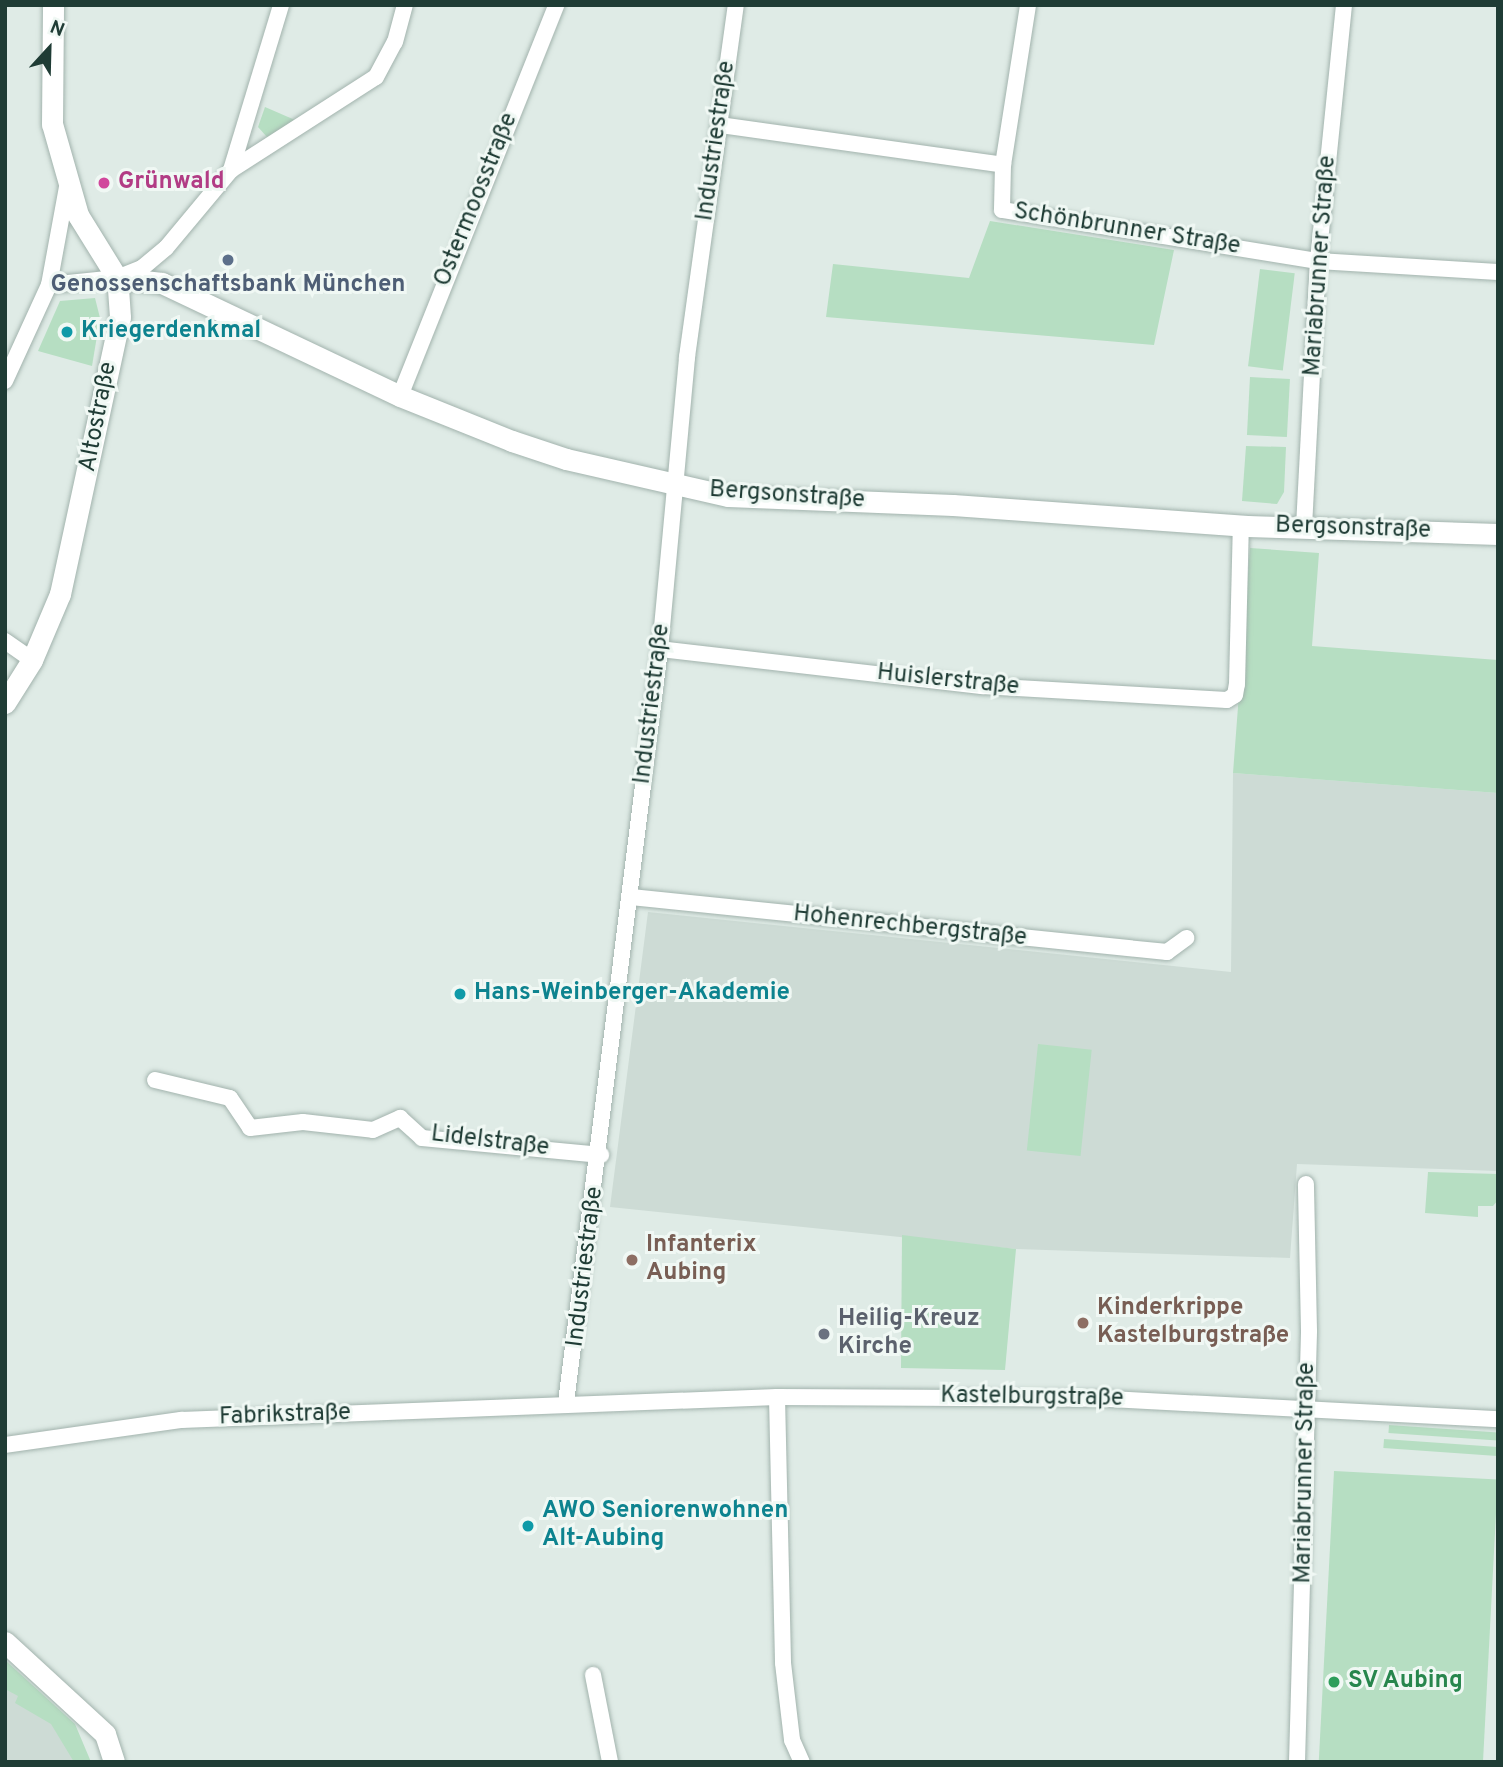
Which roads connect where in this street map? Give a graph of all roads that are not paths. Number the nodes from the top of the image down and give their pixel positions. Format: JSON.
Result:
{"nodes":[{"id":1,"x":53,"y":5,"type":"edge"},
{"id":2,"x":281,"y":5,"type":"edge"},
{"id":3,"x":405,"y":5,"type":"edge"},
{"id":4,"x":556,"y":5,"type":"edge"},
{"id":5,"x":736,"y":5,"type":"edge"},
{"id":6,"x":1028,"y":5,"type":"edge"},
{"id":7,"x":1344,"y":5,"type":"edge"},
{"id":8,"x":720,"y":125,"type":"junction"},
{"id":9,"x":1003,"y":165,"type":"junction"},
{"id":10,"x":231,"y":170,"type":"junction"},
{"id":11,"x":67,"y":187,"type":"junction"},
{"id":12,"x":1318,"y":261,"type":"junction"},
{"id":13,"x":1498,"y":272,"type":"edge"},
{"id":14,"x":117,"y":278,"type":"junction"},
{"id":15,"x":49,"y":285,"type":"junction"},
{"id":16,"x":5,"y":381,"type":"edge"},
{"id":17,"x":400,"y":396,"type":"junction"},
{"id":18,"x":678,"y":487,"type":"junction"},
{"id":19,"x":1241,"y":526,"type":"junction"},
{"id":20,"x":1304,"y":527,"type":"junction"},
{"id":21,"x":1498,"y":534,"type":"edge"},
{"id":22,"x":5,"y":641,"type":"edge"},
{"id":23,"x":660,"y":649,"type":"junction"},
{"id":24,"x":32,"y":660,"type":"junction"},
{"id":25,"x":5,"y":703,"type":"edge"},
{"id":26,"x":631,"y":897,"type":"junction"},
{"id":27,"x":1186,"y":939,"type":"dead end"},
{"id":28,"x":155,"y":1080,"type":"dead end"},
{"id":29,"x":600,"y":1154,"type":"junction"},
{"id":30,"x":1306,"y":1184,"type":"dead end"},
{"id":31,"x":777,"y":1397,"type":"junction"},
{"id":32,"x":566,"y":1403,"type":"junction"},
{"id":33,"x":1308,"y":1407,"type":"junction"},
{"id":34,"x":1498,"y":1419,"type":"edge"},
{"id":35,"x":5,"y":1445,"type":"edge"},
{"id":36,"x":5,"y":1642,"type":"edge"},
{"id":37,"x":593,"y":1675,"type":"dead end"},
{"id":38,"x":114,"y":1762,"type":"edge"},
{"id":39,"x":610,"y":1762,"type":"edge"},
{"id":40,"x":802,"y":1762,"type":"edge"},
{"id":41,"x":1297,"y":1762,"type":"edge"}],
"edges":[{"from":1,"to":11,"type":"street"},
{"from":2,"to":10,"type":"street"},
{"from":3,"to":10,"type":"street"},
{"from":4,"to":17,"type":"street","name":"Ostermoosstraße"},
{"from":5,"to":8,"type":"street","name":"Industriestraße"},
{"from":6,"to":9,"type":"street"},
{"from":7,"to":12,"type":"street","name":"Mariabrunner Straße"},
{"from":8,"to":9,"type":"street","name":"Schönbrunner Straße"},
{"from":8,"to":18,"type":"street","name":"Industriestraße"},
{"from":9,"to":12,"type":"street","name":"Schönbrunner Straße"},
{"from":10,"to":14,"type":"street"},
{"from":11,"to":14,"type":"street"},
{"from":11,"to":15,"type":"street"},
{"from":12,"to":13,"type":"street","name":"Schönbrunner Straße"},
{"from":12,"to":20,"type":"street","name":"Mariabrunner Straße"},
{"from":14,"to":15,"type":"street"},
{"from":14,"to":17,"type":"street","name":"Bergsonstraße"},
{"from":14,"to":24,"type":"street","name":"Altostraße"},
{"from":15,"to":16,"type":"street"},
{"from":17,"to":18,"type":"street","name":"Bergsonstraße"},
{"from":18,"to":19,"type":"street","name":"Bergsonstraße"},
{"from":18,"to":23,"type":"street","name":"Industriestraße"},
{"from":19,"to":20,"type":"street","name":"Bergsonstraße"},
{"from":19,"to":23,"type":"street","name":"Huislerstraße"},
{"from":20,"to":21,"type":"street","name":"Bergsonstraße"},
{"from":22,"to":24,"type":"street"},
{"from":23,"to":26,"type":"street","name":"Industriestraße"},
{"from":24,"to":25,"type":"street","name":"Altostraße"},
{"from":26,"to":27,"type":"street","name":"Hohenrechbergstraße"},
{"from":26,"to":29,"type":"street","name":"Industriestraße"},
{"from":28,"to":29,"type":"street","name":"Lidelstraße"},
{"from":29,"to":32,"type":"street","name":"Industriestraße"},
{"from":30,"to":33,"type":"street","name":"Mariabrunner Straße"},
{"from":31,"to":32,"type":"street","name":"Kastelburgstraße"},
{"from":31,"to":33,"type":"street","name":"Kastelburgstraße"},
{"from":31,"to":40,"type":"street"},
{"from":32,"to":35,"type":"street","name":"Fabrikstraße"},
{"from":33,"to":34,"type":"street","name":"Kastelburgstraße"},
{"from":33,"to":41,"type":"street","name":"Mariabrunner Straße"},
{"from":36,"to":38,"type":"street"},
{"from":37,"to":39,"type":"street"}]}
